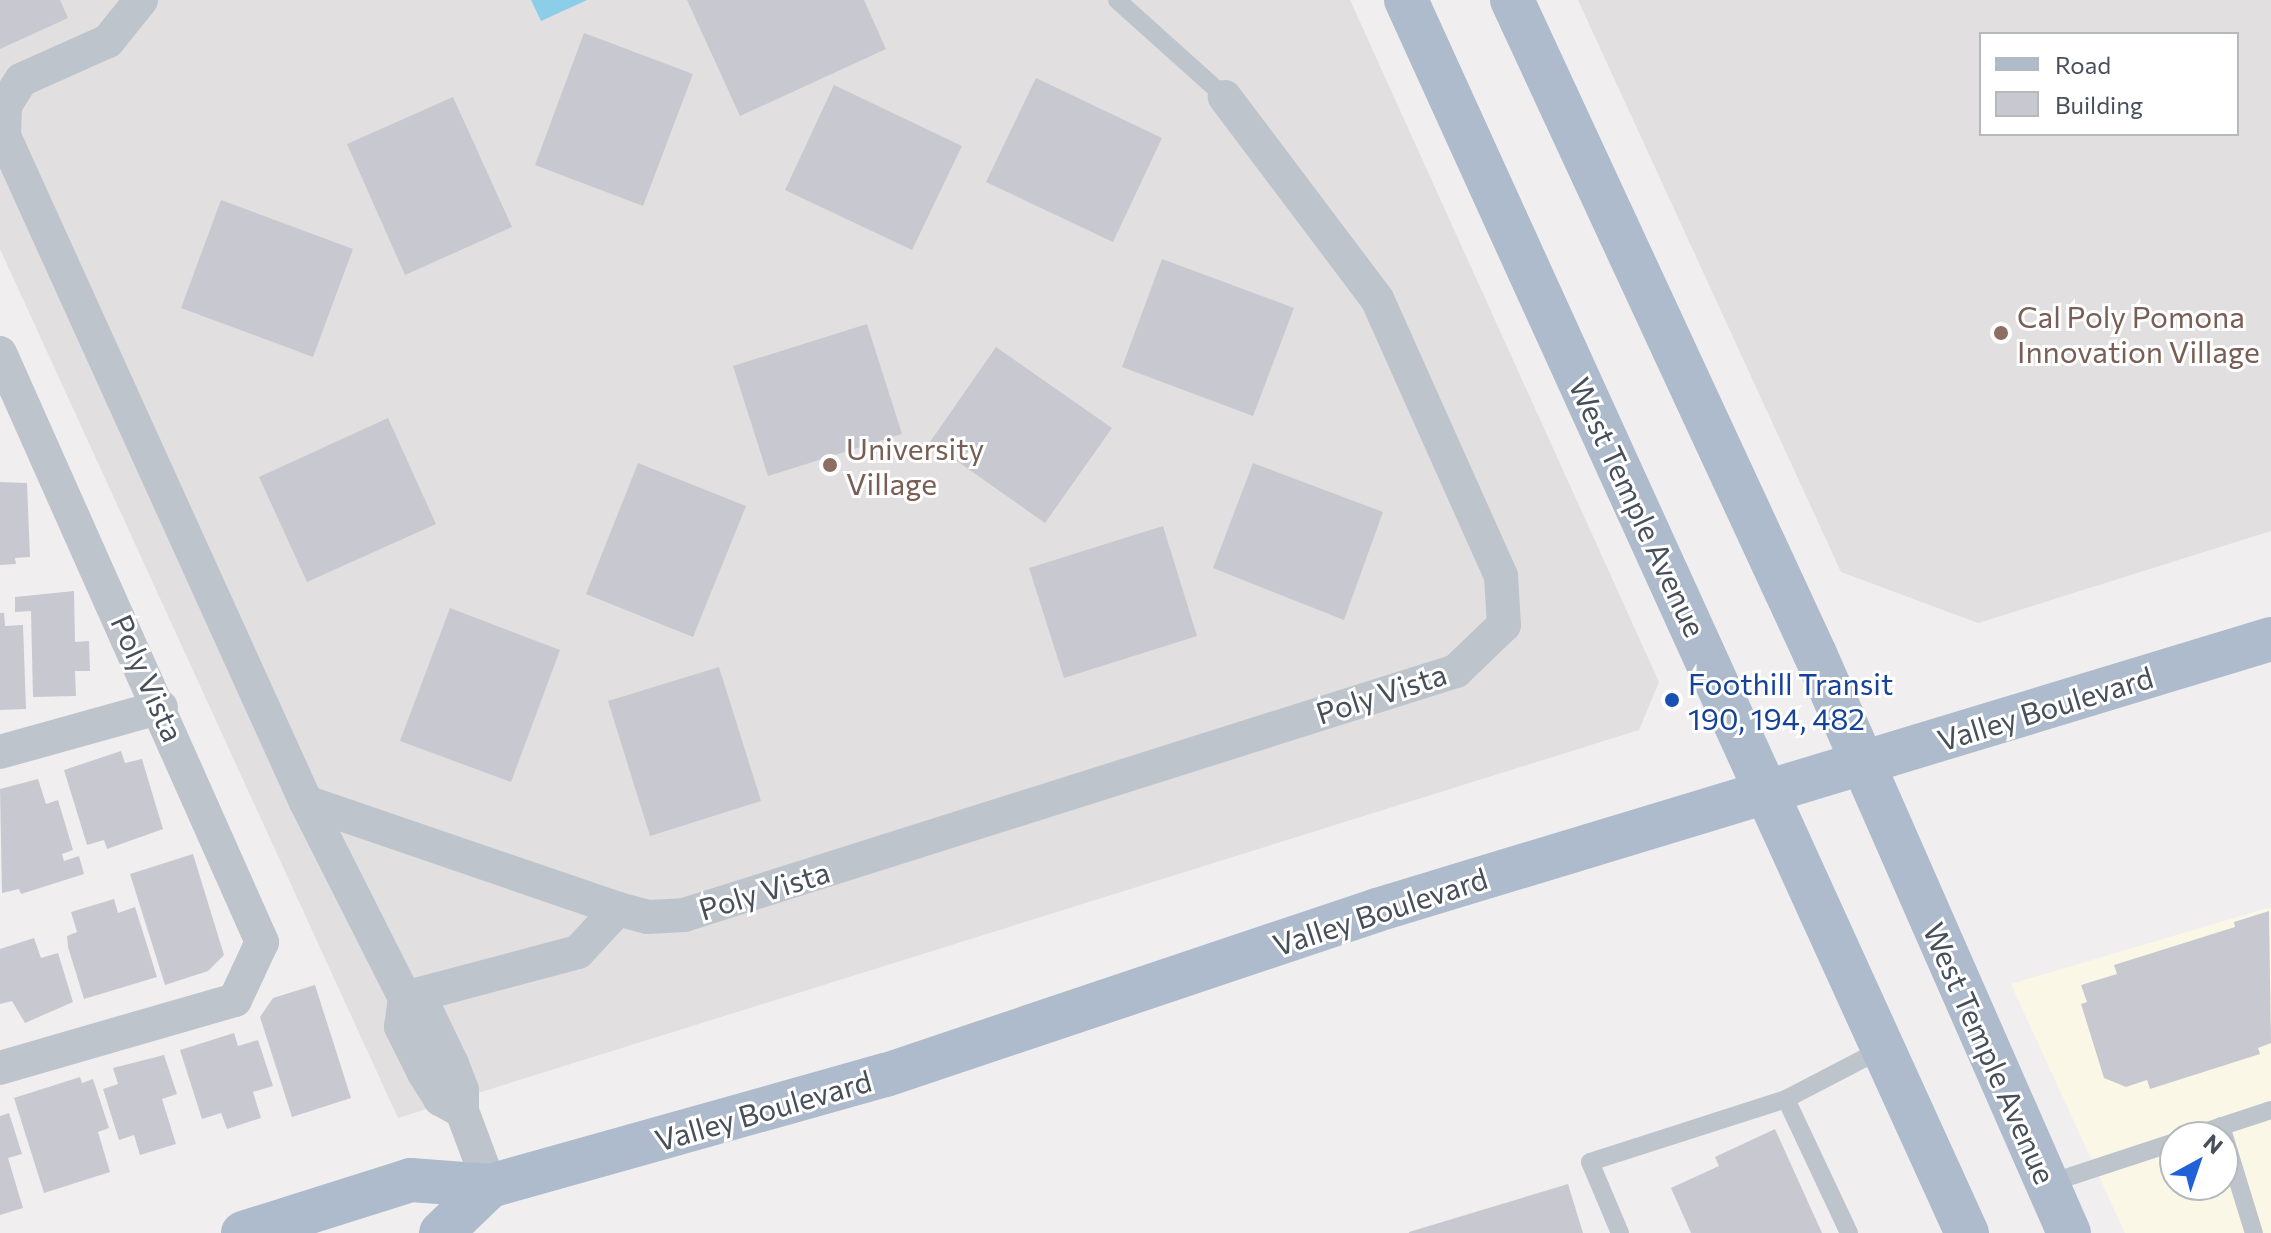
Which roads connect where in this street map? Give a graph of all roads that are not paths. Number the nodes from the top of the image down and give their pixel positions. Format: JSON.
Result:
{"nodes":[{"id":1,"x":1117,"y":0,"type":"edge"},
{"id":2,"x":1406,"y":0,"type":"edge"},
{"id":3,"x":1512,"y":0,"type":"edge"},
{"id":4,"x":136,"y":1,"type":"edge"},
{"id":5,"x":1225,"y":97,"type":"joint"},
{"id":6,"x":0,"y":353,"type":"edge"},
{"id":7,"x":14,"y":419,"type":"edge"},
{"id":8,"x":2271,"y":639,"type":"edge"},
{"id":9,"x":161,"y":707,"type":"junction"},
{"id":10,"x":0,"y":752,"type":"edge"},
{"id":11,"x":1864,"y":765,"type":"junction"},
{"id":12,"x":1768,"y":793,"type":"junction"},
{"id":13,"x":306,"y":802,"type":"junction"},
{"id":14,"x":618,"y":909,"type":"junction"},
{"id":15,"x":405,"y":998,"type":"junction"},
{"id":16,"x":1884,"y":1048,"type":"junction"},
{"id":17,"x":0,"y":1068,"type":"edge"},
{"id":18,"x":1786,"y":1099,"type":"junction"},
{"id":19,"x":2271,"y":1110,"type":"edge"},
{"id":20,"x":2237,"y":1121,"type":"edge"},
{"id":21,"x":2159,"y":1147,"type":"edge"},
{"id":22,"x":2047,"y":1184,"type":"junction"},
{"id":23,"x":2239,"y":1184,"type":"edge"},
{"id":24,"x":490,"y":1186,"type":"junction"},
{"id":25,"x":243,"y":1233,"type":"edge"},
{"id":26,"x":441,"y":1233,"type":"edge"},
{"id":27,"x":1620,"y":1233,"type":"edge"},
{"id":28,"x":1849,"y":1233,"type":"edge"},
{"id":29,"x":1967,"y":1233,"type":"edge"},
{"id":30,"x":2069,"y":1233,"type":"edge"},
{"id":31,"x":2254,"y":1233,"type":"edge"}],
"edges":[{"from":1,"to":5,"type":"lane","name":"Poly Vista"},
{"from":2,"to":12,"type":"main road","name":"West Temple Avenue"},
{"from":3,"to":11,"type":"main road","name":"West Temple Avenue"},
{"from":4,"to":13,"type":"street"},
{"from":5,"to":14,"type":"street","name":"Poly Vista"},
{"from":6,"to":7,"type":"street","name":"Poly Vista"},
{"from":7,"to":9,"type":"street","name":"Poly Vista"},
{"from":8,"to":11,"type":"main road","name":"Valley Boulevard"},
{"from":9,"to":10,"type":"street"},
{"from":9,"to":17,"type":"street","name":"Poly Vista"},
{"from":11,"to":12,"type":"main road","name":"Valley Boulevard"},
{"from":11,"to":22,"type":"main road","name":"West Temple Avenue"},
{"from":12,"to":16,"type":"main road","name":"West Temple Avenue"},
{"from":12,"to":24,"type":"main road","name":"Valley Boulevard"},
{"from":13,"to":14,"type":"street","name":"Poly Vista"},
{"from":13,"to":15,"type":"street"},
{"from":14,"to":15,"type":"street"},
{"from":15,"to":24,"type":"street"},
{"from":16,"to":18,"type":"lane"},
{"from":16,"to":29,"type":"main road","name":"West Temple Avenue"},
{"from":18,"to":27,"type":"lane"},
{"from":18,"to":28,"type":"lane"},
{"from":19,"to":20,"type":"lane"},
{"from":21,"to":22,"type":"lane"},
{"from":22,"to":30,"type":"main road","name":"West Temple Avenue"},
{"from":23,"to":31,"type":"lane"},
{"from":24,"to":25,"type":"main road","name":"Valley Boulevard"},
{"from":24,"to":26,"type":"main road","name":"Valley Boulevard"}]}
